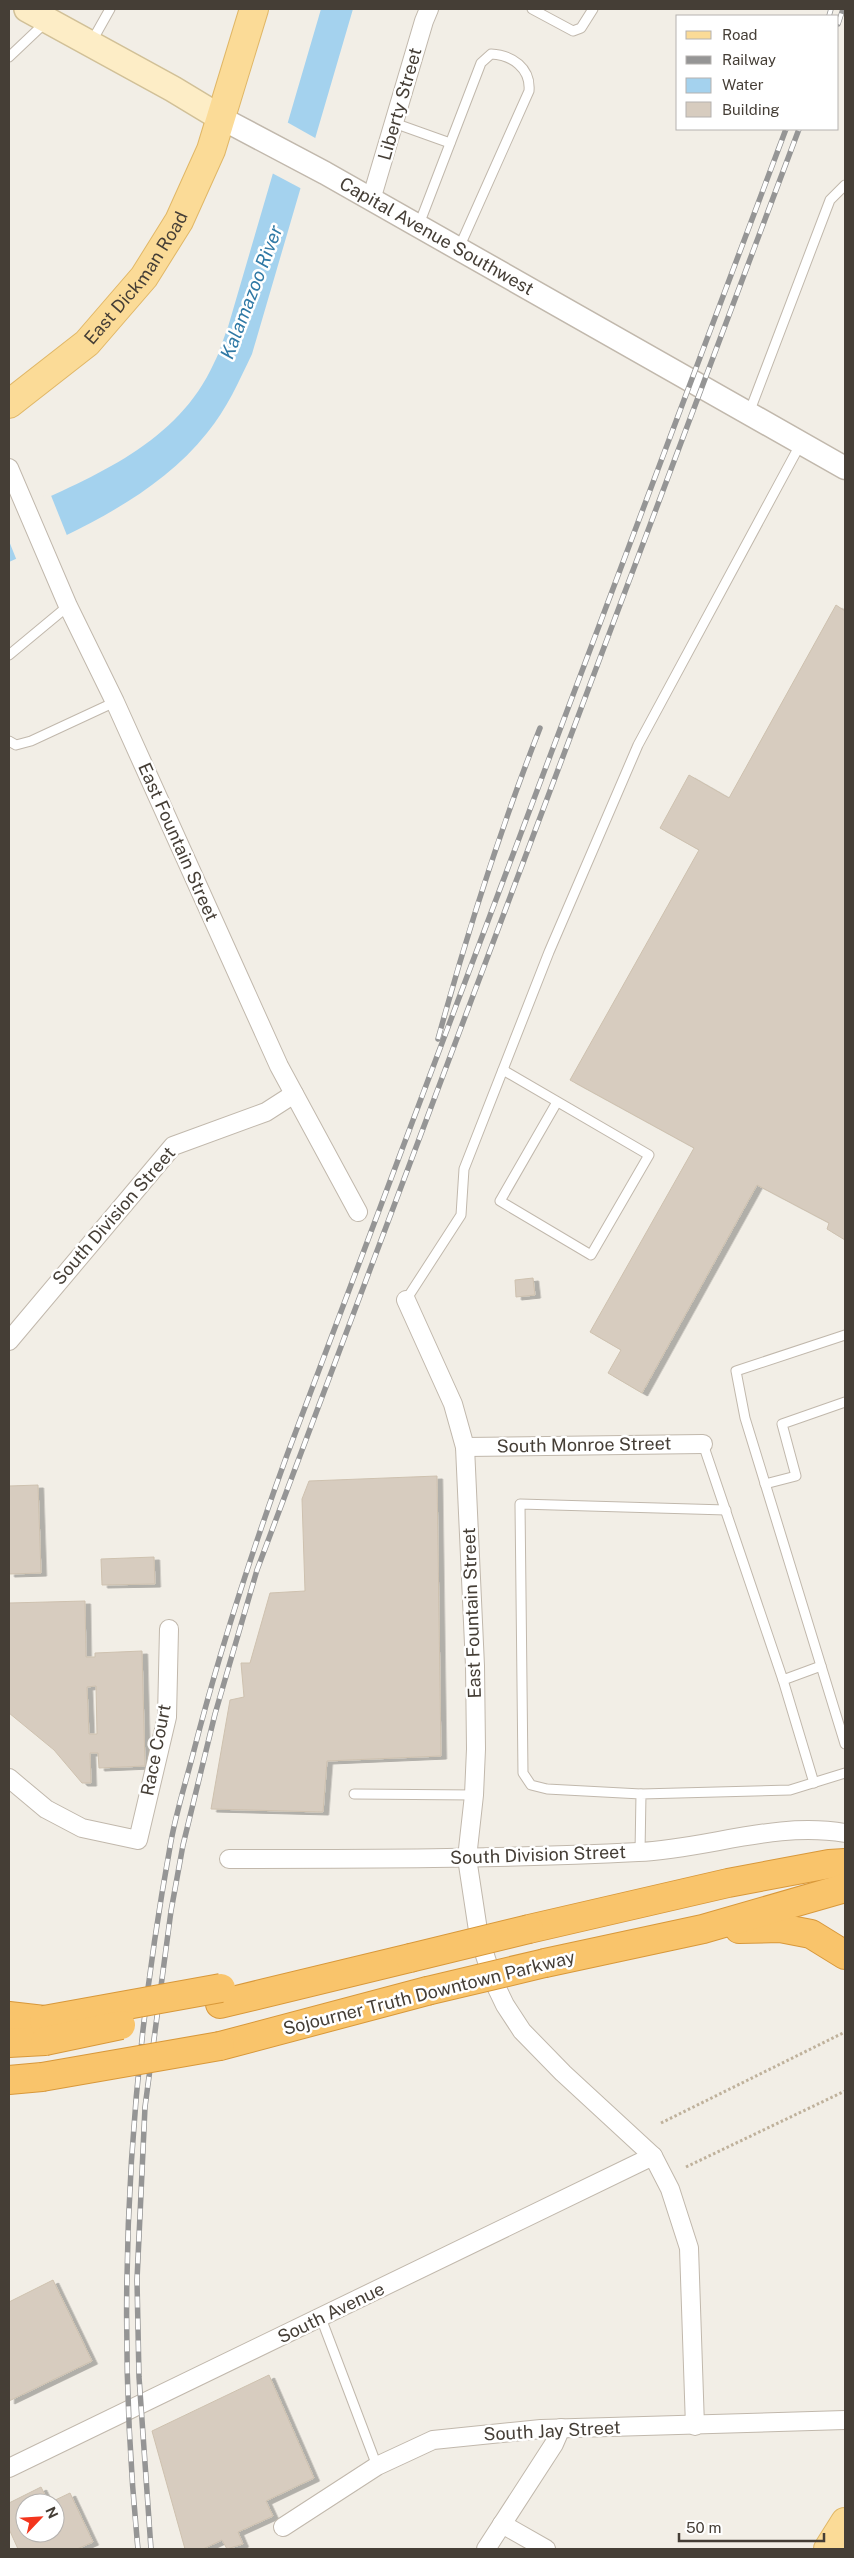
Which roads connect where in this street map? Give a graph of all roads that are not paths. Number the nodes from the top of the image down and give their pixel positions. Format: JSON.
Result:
{"nodes":[{"id":1,"x":110,"y":9,"type":"edge"},
{"id":2,"x":254,"y":9,"type":"edge"},
{"id":3,"x":429,"y":9,"type":"edge"},
{"id":4,"x":532,"y":9,"type":"edge"},
{"id":5,"x":593,"y":9,"type":"edge"},
{"id":6,"x":543,"y":11,"type":"edge"},
{"id":7,"x":37,"y":15,"type":"edge"},
{"id":8,"x":90,"y":44,"type":"junction"},
{"id":9,"x":9,"y":57,"type":"edge"},
{"id":10,"x":221,"y":118,"type":"junction"},
{"id":11,"x":394,"y":123,"type":"junction"},
{"id":12,"x":450,"y":143,"type":"junction"},
{"id":13,"x":845,"y":185,"type":"edge"},
{"id":14,"x":372,"y":200,"type":"junction"},
{"id":15,"x":418,"y":227,"type":"junction"},
{"id":16,"x":458,"y":250,"type":"junction"},
{"id":17,"x":9,"y":404,"type":"edge"},
{"id":18,"x":749,"y":413,"type":"junction"},
{"id":19,"x":801,"y":443,"type":"junction"},
{"id":20,"x":9,"y":468,"type":"edge"},
{"id":21,"x":845,"y":468,"type":"edge"},
{"id":22,"x":68,"y":606,"type":"junction"},
{"id":23,"x":9,"y":655,"type":"edge"},
{"id":24,"x":115,"y":702,"type":"junction"},
{"id":25,"x":9,"y":740,"type":"edge"},
{"id":26,"x":503,"y":1070,"type":"junction"},
{"id":27,"x":294,"y":1094,"type":"junction"},
{"id":28,"x":558,"y":1102,"type":"junction"},
{"id":29,"x":358,"y":1212,"type":"dead end"},
{"id":30,"x":406,"y":1300,"type":"joint"},
{"id":31,"x":845,"y":1334,"type":"edge"},
{"id":32,"x":9,"y":1341,"type":"edge"},
{"id":33,"x":845,"y":1402,"type":"edge"},
{"id":34,"x":703,"y":1444,"type":"joint"},
{"id":35,"x":465,"y":1447,"type":"junction"},
{"id":36,"x":765,"y":1484,"type":"junction"},
{"id":37,"x":726,"y":1510,"type":"junction"},
{"id":38,"x":169,"y":1629,"type":"dead end"},
{"id":39,"x":821,"y":1666,"type":"junction"},
{"id":40,"x":783,"y":1680,"type":"junction"},
{"id":41,"x":845,"y":1744,"type":"edge"},
{"id":42,"x":845,"y":1773,"type":"edge"},
{"id":43,"x":9,"y":1778,"type":"edge"},
{"id":44,"x":814,"y":1783,"type":"junction"},
{"id":45,"x":354,"y":1794,"type":"dead end"},
{"id":46,"x":641,"y":1794,"type":"junction"},
{"id":47,"x":474,"y":1795,"type":"junction"},
{"id":48,"x":845,"y":1832,"type":"edge"},
{"id":49,"x":640,"y":1852,"type":"junction"},
{"id":50,"x":467,"y":1858,"type":"junction"},
{"id":51,"x":229,"y":1859,"type":"dead end"},
{"id":52,"x":845,"y":1863,"type":"edge"},
{"id":53,"x":845,"y":1888,"type":"edge"},
{"id":54,"x":702,"y":1930,"type":"junction"},
{"id":55,"x":845,"y":1955,"type":"edge"},
{"id":56,"x":9,"y":2016,"type":"edge"},
{"id":57,"x":44,"y":2030,"type":"junction"},
{"id":58,"x":9,"y":2043,"type":"edge"},
{"id":59,"x":9,"y":2080,"type":"edge"},
{"id":60,"x":653,"y":2156,"type":"junction"},
{"id":61,"x":321,"y":2318,"type":"junction"},
{"id":62,"x":845,"y":2420,"type":"edge"},
{"id":63,"x":695,"y":2426,"type":"junction"},
{"id":64,"x":561,"y":2428,"type":"junction"},
{"id":65,"x":377,"y":2466,"type":"junction"},
{"id":66,"x":9,"y":2468,"type":"edge"},
{"id":67,"x":845,"y":2522,"type":"edge"},
{"id":68,"x":502,"y":2524,"type":"junction"},
{"id":69,"x":283,"y":2527,"type":"dead end"},
{"id":70,"x":486,"y":2549,"type":"edge"},
{"id":71,"x":546,"y":2549,"type":"edge"},
{"id":72,"x":828,"y":2549,"type":"edge"}],
"edges":[{"from":1,"to":8,"type":"lane"},
{"from":2,"to":10,"type":"main road","name":"East Dickman Road"},
{"from":3,"to":11,"type":"street","name":"Liberty Street"},
{"from":4,"to":6,"type":"lane"},
{"from":5,"to":6,"type":"lane"},
{"from":7,"to":8,"type":"main road","name":"Capital Avenue Southwest"},
{"from":7,"to":9,"type":"lane"},
{"from":8,"to":10,"type":"main road","name":"Capital Avenue Southwest"},
{"from":10,"to":14,"type":"street","name":"Capital Avenue Southwest"},
{"from":10,"to":17,"type":"main road","name":"East Dickman Road"},
{"from":11,"to":12,"type":"lane"},
{"from":11,"to":14,"type":"street","name":"Liberty Street"},
{"from":12,"to":15,"type":"lane"},
{"from":12,"to":16,"type":"lane"},
{"from":13,"to":18,"type":"lane"},
{"from":14,"to":15,"type":"street","name":"Capital Avenue Southwest"},
{"from":15,"to":16,"type":"street","name":"Capital Avenue Southwest"},
{"from":16,"to":18,"type":"street","name":"Capital Avenue Southwest"},
{"from":18,"to":19,"type":"street","name":"Capital Avenue Southwest"},
{"from":19,"to":21,"type":"street","name":"Capital Avenue Southwest"},
{"from":19,"to":26,"type":"lane"},
{"from":20,"to":22,"type":"street","name":"East Fountain Street"},
{"from":22,"to":23,"type":"lane"},
{"from":22,"to":24,"type":"street","name":"East Fountain Street"},
{"from":24,"to":25,"type":"lane"},
{"from":24,"to":27,"type":"street","name":"East Fountain Street"},
{"from":26,"to":28,"type":"lane"},
{"from":26,"to":30,"type":"lane"},
{"from":27,"to":29,"type":"street","name":"East Fountain Street"},
{"from":27,"to":32,"type":"street","name":"South Division Street"},
{"from":28,"to":28,"type":"lane"},
{"from":30,"to":35,"type":"street","name":"East Fountain Street"},
{"from":31,"to":36,"type":"lane"},
{"from":33,"to":36,"type":"lane"},
{"from":34,"to":35,"type":"street","name":"South Monroe Street"},
{"from":34,"to":37,"type":"lane"},
{"from":35,"to":47,"type":"street","name":"East Fountain Street"},
{"from":36,"to":39,"type":"lane"},
{"from":37,"to":40,"type":"lane"},
{"from":37,"to":46,"type":"lane"},
{"from":38,"to":43,"type":"street","name":"Race Court"},
{"from":39,"to":40,"type":"lane"},
{"from":39,"to":41,"type":"lane"},
{"from":40,"to":44,"type":"lane"},
{"from":42,"to":44,"type":"lane"},
{"from":44,"to":46,"type":"lane"},
{"from":45,"to":47,"type":"lane"},
{"from":46,"to":49,"type":"lane"},
{"from":47,"to":50,"type":"street","name":"East Fountain Street"},
{"from":48,"to":49,"type":"street","name":"South Division Street"},
{"from":49,"to":50,"type":"street","name":"South Division Street"},
{"from":50,"to":51,"type":"street","name":"South Division Street"},
{"from":50,"to":60,"type":"street","name":"East Fountain Street"},
{"from":52,"to":57,"type":"highway","bridge":true},
{"from":53,"to":54,"type":"highway","name":"Sojourner Truth Downtown Parkway"},
{"from":54,"to":55,"type":"highway"},
{"from":54,"to":59,"type":"highway","name":"Sojourner Truth Downtown Parkway","bridge":true},
{"from":56,"to":57,"type":"highway"},
{"from":57,"to":58,"type":"highway"},
{"from":60,"to":61,"type":"street","name":"South Avenue"},
{"from":60,"to":63,"type":"street"},
{"from":61,"to":65,"type":"lane"},
{"from":61,"to":66,"type":"street","name":"South Avenue"},
{"from":62,"to":63,"type":"street","name":"South Jay Street"},
{"from":63,"to":64,"type":"street","name":"South Jay Street"},
{"from":64,"to":65,"type":"street","name":"South Jay Street"},
{"from":64,"to":68,"type":"street"},
{"from":65,"to":69,"type":"street","name":"South Jay Street"},
{"from":67,"to":72,"type":"main road"},
{"from":68,"to":70,"type":"street"},
{"from":68,"to":71,"type":"street"}]}
